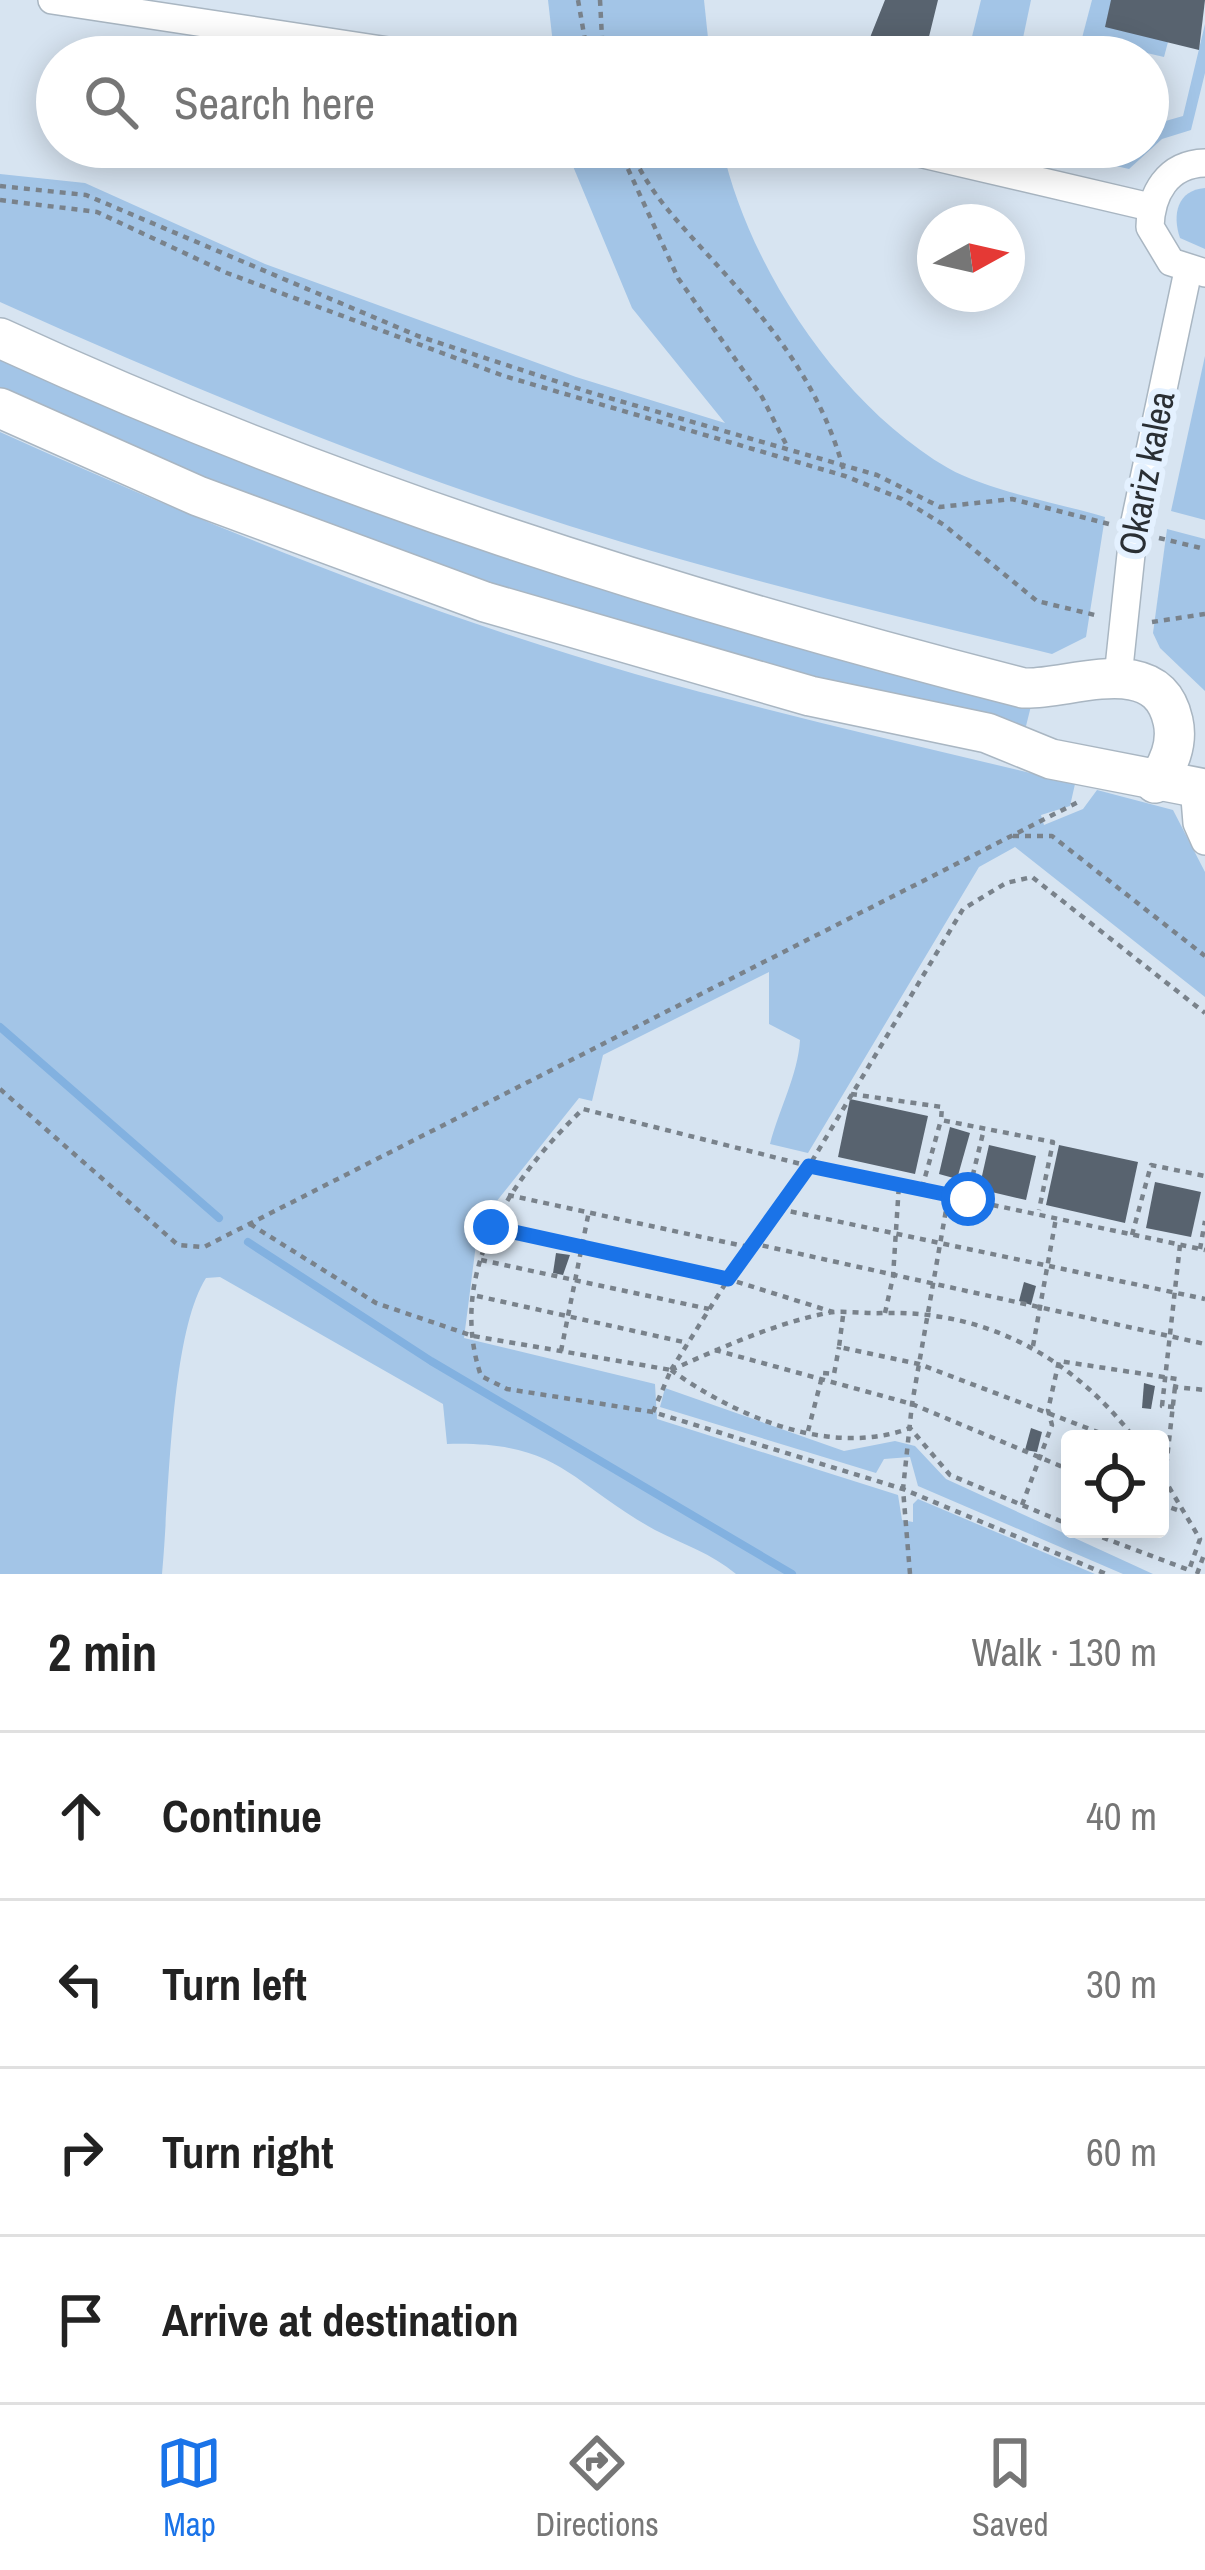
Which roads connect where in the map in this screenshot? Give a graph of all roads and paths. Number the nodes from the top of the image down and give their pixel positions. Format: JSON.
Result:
{"nodes":[{"id":1,"x":52,"y":0,"type":"edge"},
{"id":2,"x":578,"y":0,"type":"edge"},
{"id":3,"x":600,"y":0,"type":"edge"},
{"id":4,"x":289,"y":36,"type":"edge"},
{"id":5,"x":584,"y":36,"type":"edge"},
{"id":6,"x":598,"y":36,"type":"edge"},
{"id":7,"x":1205,"y":164,"type":"edge"},
{"id":8,"x":628,"y":168,"type":"edge"},
{"id":9,"x":643,"y":168,"type":"edge"},
{"id":10,"x":982,"y":168,"type":"edge"},
{"id":11,"x":0,"y":186,"type":"edge"},
{"id":12,"x":0,"y":200,"type":"edge"},
{"id":13,"x":1150,"y":207,"type":"junction"},
{"id":14,"x":1197,"y":272,"type":"edge"},
{"id":15,"x":0,"y":338,"type":"edge"},
{"id":16,"x":0,"y":408,"type":"edge"},
{"id":17,"x":788,"y":448,"type":"junction"},
{"id":18,"x":842,"y":464,"type":"junction"},
{"id":19,"x":845,"y":476,"type":"junction"},
{"id":20,"x":1114,"y":526,"type":"dead end"},
{"id":21,"x":1159,"y":538,"type":"dead end"},
{"id":22,"x":1205,"y":549,"type":"edge"},
{"id":23,"x":1205,"y":614,"type":"edge"},
{"id":24,"x":1121,"y":618,"type":"junction"},
{"id":25,"x":1118,"y":677,"type":"junction"},
{"id":26,"x":1069,"y":686,"type":"junction"},
{"id":27,"x":1189,"y":725,"type":"edge"},
{"id":28,"x":1051,"y":759,"type":"junction"},
{"id":29,"x":1103,"y":772,"type":"junction"},
{"id":30,"x":1185,"y":786,"type":"edge"},
{"id":31,"x":1012,"y":836,"type":"junction"},
{"id":32,"x":1205,"y":841,"type":"edge"},
{"id":33,"x":1205,"y":956,"type":"edge"},
{"id":34,"x":1205,"y":1013,"type":"edge"},
{"id":35,"x":0,"y":1090,"type":"edge"},
{"id":36,"x":850,"y":1094,"type":"junction"},
{"id":37,"x":941,"y":1120,"type":"junction"},
{"id":38,"x":984,"y":1129,"type":"junction"},
{"id":39,"x":809,"y":1166,"type":"junction"},
{"id":40,"x":1205,"y":1176,"type":"edge"},
{"id":41,"x":899,"y":1184,"type":"junction"},
{"id":42,"x":922,"y":1188,"type":"junction"},
{"id":43,"x":949,"y":1193,"type":"junction"},
{"id":44,"x":506,"y":1195,"type":"junction"},
{"id":45,"x":968,"y":1199,"type":"junction"},
{"id":46,"x":779,"y":1209,"type":"junction"},
{"id":47,"x":589,"y":1211,"type":"junction"},
{"id":48,"x":1038,"y":1213,"type":"junction"},
{"id":49,"x":1056,"y":1218,"type":"junction"},
{"id":50,"x":1205,"y":1221,"type":"edge"},
{"id":51,"x":250,"y":1223,"type":"junction"},
{"id":52,"x":491,"y":1227,"type":"junction"},
{"id":53,"x":1132,"y":1235,"type":"junction"},
{"id":54,"x":895,"y":1236,"type":"junction"},
{"id":55,"x":940,"y":1244,"type":"junction"},
{"id":56,"x":750,"y":1245,"type":"junction"},
{"id":57,"x":1180,"y":1245,"type":"junction"},
{"id":58,"x":579,"y":1246,"type":"junction"},
{"id":59,"x":1203,"y":1250,"type":"edge"},
{"id":60,"x":481,"y":1260,"type":"junction"},
{"id":61,"x":1046,"y":1266,"type":"junction"},
{"id":62,"x":893,"y":1277,"type":"junction"},
{"id":63,"x":728,"y":1279,"type":"junction"},
{"id":64,"x":574,"y":1280,"type":"junction"},
{"id":65,"x":933,"y":1283,"type":"junction"},
{"id":66,"x":1175,"y":1293,"type":"junction"},
{"id":67,"x":476,"y":1295,"type":"junction"},
{"id":68,"x":1205,"y":1299,"type":"edge"},
{"id":69,"x":709,"y":1309,"type":"junction"},
{"id":70,"x":1038,"y":1310,"type":"junction"},
{"id":71,"x":832,"y":1312,"type":"junction"},
{"id":72,"x":843,"y":1313,"type":"junction"},
{"id":73,"x":885,"y":1313,"type":"junction"},
{"id":74,"x":928,"y":1315,"type":"junction"},
{"id":75,"x":567,"y":1316,"type":"junction"},
{"id":76,"x":473,"y":1336,"type":"junction"},
{"id":77,"x":1171,"y":1336,"type":"junction"},
{"id":78,"x":688,"y":1343,"type":"junction"},
{"id":79,"x":1205,"y":1344,"type":"edge"},
{"id":80,"x":1033,"y":1346,"type":"junction"},
{"id":81,"x":839,"y":1347,"type":"junction"},
{"id":82,"x":715,"y":1350,"type":"junction"},
{"id":83,"x":561,"y":1351,"type":"junction"},
{"id":84,"x":1059,"y":1361,"type":"junction"},
{"id":85,"x":919,"y":1364,"type":"junction"},
{"id":86,"x":670,"y":1370,"type":"junction"},
{"id":87,"x":1166,"y":1377,"type":"junction"},
{"id":88,"x":819,"y":1381,"type":"junction"},
{"id":89,"x":1175,"y":1388,"type":"junction"},
{"id":90,"x":1205,"y":1390,"type":"edge"},
{"id":91,"x":912,"y":1404,"type":"junction"},
{"id":92,"x":1174,"y":1407,"type":"junction"},
{"id":93,"x":1048,"y":1410,"type":"junction"},
{"id":94,"x":653,"y":1412,"type":"junction"},
{"id":95,"x":910,"y":1428,"type":"junction"},
{"id":96,"x":1095,"y":1430,"type":"edge"},
{"id":97,"x":1126,"y":1430,"type":"edge"},
{"id":98,"x":808,"y":1431,"type":"junction"},
{"id":99,"x":1169,"y":1436,"type":"edge"},
{"id":100,"x":1042,"y":1459,"type":"junction"},
{"id":101,"x":1061,"y":1466,"type":"edge"},
{"id":102,"x":1169,"y":1488,"type":"edge"},
{"id":103,"x":903,"y":1489,"type":"junction"},
{"id":104,"x":1022,"y":1504,"type":"junction"},
{"id":105,"x":1169,"y":1507,"type":"edge"},
{"id":106,"x":1184,"y":1513,"type":"junction"},
{"id":107,"x":1061,"y":1522,"type":"edge"},
{"id":108,"x":1104,"y":1538,"type":"edge"},
{"id":109,"x":1200,"y":1539,"type":"junction"},
{"id":110,"x":1205,"y":1552,"type":"edge"},
{"id":111,"x":910,"y":1574,"type":"edge"},
{"id":112,"x":1106,"y":1574,"type":"edge"},
{"id":113,"x":1197,"y":1574,"type":"edge"}],
"edges":[{"from":1,"to":4,"type":"street"},
{"from":2,"to":5,"type":"path"},
{"from":3,"to":6,"type":"path"},
{"from":7,"to":13,"type":"street"},
{"from":8,"to":17,"type":"path"},
{"from":9,"to":18,"type":"path"},
{"from":10,"to":13,"type":"street"},
{"from":11,"to":17,"type":"path"},
{"from":12,"to":19,"type":"path"},
{"from":13,"to":14,"type":"street"},
{"from":14,"to":24,"type":"street","name":"Okariz kalea"},
{"from":15,"to":26,"type":"main road"},
{"from":16,"to":28,"type":"main road"},
{"from":17,"to":18,"type":"path"},
{"from":18,"to":19,"type":"path"},
{"from":18,"to":20,"type":"path"},
{"from":19,"to":24,"type":"path"},
{"from":21,"to":22,"type":"path"},
{"from":23,"to":24,"type":"path"},
{"from":24,"to":25,"type":"street","name":"Okariz kalea"},
{"from":25,"to":26,"type":"main road"},
{"from":25,"to":27,"type":"main road"},
{"from":26,"to":28,"type":"main road"},
{"from":27,"to":30,"type":"main road"},
{"from":28,"to":29,"type":"main road"},
{"from":29,"to":30,"type":"main road"},
{"from":29,"to":31,"type":"path"},
{"from":30,"to":32,"type":"street"},
{"from":31,"to":33,"type":"path"},
{"from":31,"to":51,"type":"path"},
{"from":34,"to":36,"type":"path"},
{"from":35,"to":51,"type":"path"},
{"from":36,"to":37,"type":"path"},
{"from":36,"to":39,"type":"path"},
{"from":37,"to":38,"type":"path"},
{"from":37,"to":42,"type":"path"},
{"from":38,"to":45,"type":"path"},
{"from":38,"to":48,"type":"path"},
{"from":39,"to":41,"type":"path"},
{"from":39,"to":44,"type":"path"},
{"from":39,"to":46,"type":"path"},
{"from":40,"to":53,"type":"path"},
{"from":41,"to":42,"type":"path"},
{"from":41,"to":54,"type":"path"},
{"from":42,"to":43,"type":"path"},
{"from":43,"to":45,"type":"path"},
{"from":43,"to":55,"type":"path"},
{"from":44,"to":47,"type":"path"},
{"from":44,"to":52,"type":"path"},
{"from":45,"to":48,"type":"path"},
{"from":46,"to":54,"type":"path"},
{"from":46,"to":56,"type":"path"},
{"from":47,"to":56,"type":"path"},
{"from":47,"to":58,"type":"path"},
{"from":48,"to":49,"type":"path"},
{"from":49,"to":53,"type":"path"},
{"from":49,"to":61,"type":"path"},
{"from":50,"to":59,"type":"path"},
{"from":51,"to":76,"type":"path"},
{"from":52,"to":58,"type":"path"},
{"from":52,"to":60,"type":"path"},
{"from":53,"to":57,"type":"path"},
{"from":54,"to":55,"type":"path"},
{"from":54,"to":62,"type":"path"},
{"from":55,"to":61,"type":"path"},
{"from":55,"to":65,"type":"path"},
{"from":56,"to":62,"type":"path"},
{"from":56,"to":63,"type":"path"},
{"from":57,"to":59,"type":"path"},
{"from":57,"to":66,"type":"path"},
{"from":58,"to":63,"type":"path"},
{"from":58,"to":64,"type":"path"},
{"from":60,"to":64,"type":"path"},
{"from":60,"to":67,"type":"path"},
{"from":61,"to":66,"type":"path"},
{"from":61,"to":70,"type":"path"},
{"from":62,"to":65,"type":"path"},
{"from":62,"to":73,"type":"path"},
{"from":63,"to":69,"type":"path"},
{"from":63,"to":71,"type":"path"},
{"from":64,"to":69,"type":"path"},
{"from":64,"to":75,"type":"path"},
{"from":65,"to":70,"type":"path"},
{"from":65,"to":74,"type":"path"},
{"from":66,"to":68,"type":"path"},
{"from":66,"to":77,"type":"path"},
{"from":67,"to":75,"type":"path"},
{"from":67,"to":76,"type":"path"},
{"from":69,"to":78,"type":"path"},
{"from":70,"to":77,"type":"path"},
{"from":70,"to":80,"type":"path"},
{"from":71,"to":72,"type":"path"},
{"from":71,"to":82,"type":"path"},
{"from":72,"to":73,"type":"path"},
{"from":72,"to":81,"type":"path"},
{"from":73,"to":74,"type":"path"},
{"from":74,"to":80,"type":"path"},
{"from":74,"to":85,"type":"path"},
{"from":75,"to":78,"type":"path"},
{"from":75,"to":83,"type":"path"},
{"from":76,"to":83,"type":"path"},
{"from":76,"to":94,"type":"path"},
{"from":77,"to":79,"type":"path"},
{"from":77,"to":87,"type":"path"},
{"from":78,"to":86,"type":"path"},
{"from":80,"to":84,"type":"path"},
{"from":81,"to":85,"type":"path"},
{"from":81,"to":88,"type":"path"},
{"from":82,"to":86,"type":"path"},
{"from":82,"to":88,"type":"path"},
{"from":83,"to":86,"type":"path"},
{"from":84,"to":87,"type":"path"},
{"from":84,"to":93,"type":"path"},
{"from":84,"to":97,"type":"path"},
{"from":85,"to":91,"type":"path"},
{"from":85,"to":93,"type":"path"},
{"from":86,"to":94,"type":"path"},
{"from":86,"to":98,"type":"path"},
{"from":87,"to":89,"type":"path"},
{"from":87,"to":92,"type":"path"},
{"from":88,"to":91,"type":"path"},
{"from":88,"to":98,"type":"path"},
{"from":89,"to":90,"type":"path"},
{"from":89,"to":92,"type":"path"},
{"from":91,"to":95,"type":"path"},
{"from":91,"to":100,"type":"path"},
{"from":92,"to":99,"type":"path"},
{"from":93,"to":96,"type":"path"},
{"from":93,"to":100,"type":"path"},
{"from":94,"to":103,"type":"path"},
{"from":95,"to":98,"type":"path"},
{"from":95,"to":103,"type":"path"},
{"from":95,"to":104,"type":"path"},
{"from":100,"to":101,"type":"path"},
{"from":100,"to":104,"type":"path"},
{"from":102,"to":106,"type":"path"},
{"from":103,"to":111,"type":"path"},
{"from":103,"to":112,"type":"path"},
{"from":104,"to":107,"type":"path"},
{"from":105,"to":106,"type":"path"},
{"from":106,"to":109,"type":"path"},
{"from":108,"to":109,"type":"path"},
{"from":109,"to":110,"type":"path"},
{"from":110,"to":113,"type":"path"}]}
